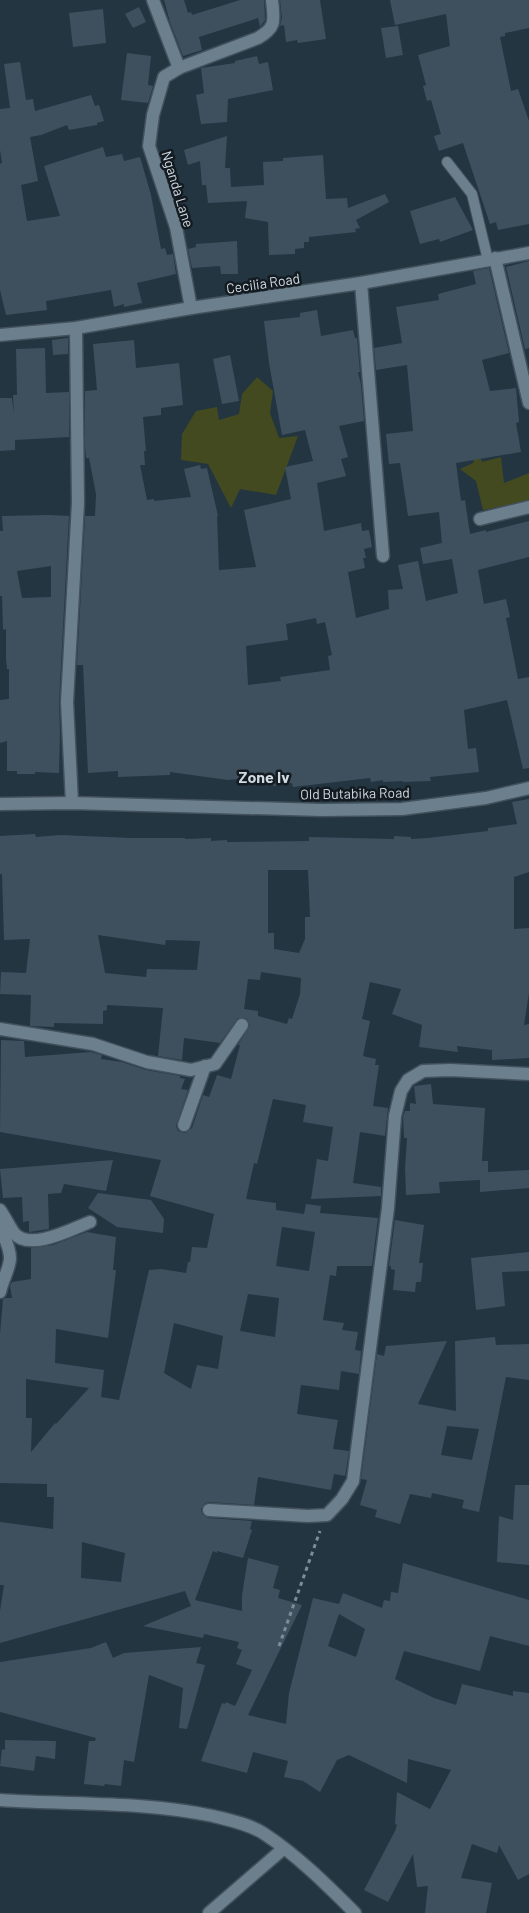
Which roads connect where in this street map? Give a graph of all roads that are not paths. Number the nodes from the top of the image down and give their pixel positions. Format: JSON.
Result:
{"nodes":[{"id":1,"x":153,"y":0,"type":"edge"},
{"id":2,"x":272,"y":0,"type":"edge"},
{"id":3,"x":179,"y":68,"type":"junction"},
{"id":4,"x":446,"y":162,"type":"dead end"},
{"id":5,"x":529,"y":253,"type":"edge"},
{"id":6,"x":491,"y":259,"type":"junction"},
{"id":7,"x":361,"y":283,"type":"junction"},
{"id":8,"x":191,"y":308,"type":"junction"},
{"id":9,"x":76,"y":328,"type":"junction"},
{"id":10,"x":0,"y":335,"type":"edge"},
{"id":11,"x":529,"y":403,"type":"edge"},
{"id":12,"x":529,"y":507,"type":"edge"},
{"id":13,"x":480,"y":519,"type":"dead end"},
{"id":14,"x":383,"y":556,"type":"dead end"},
{"id":15,"x":529,"y":788,"type":"edge"},
{"id":16,"x":72,"y":803,"type":"junction"},
{"id":17,"x":0,"y":804,"type":"edge"},
{"id":18,"x":242,"y":1025,"type":"dead end"},
{"id":19,"x":0,"y":1029,"type":"edge"},
{"id":20,"x":205,"y":1066,"type":"junction"},
{"id":21,"x":529,"y":1074,"type":"edge"},
{"id":22,"x":184,"y":1125,"type":"dead end"},
{"id":23,"x":0,"y":1210,"type":"edge"},
{"id":24,"x":90,"y":1222,"type":"dead end"},
{"id":25,"x":0,"y":1227,"type":"edge"},
{"id":26,"x":0,"y":1292,"type":"edge"},
{"id":27,"x":209,"y":1510,"type":"dead end"},
{"id":28,"x":0,"y":1800,"type":"edge"},
{"id":29,"x":284,"y":1848,"type":"junction"},
{"id":30,"x":210,"y":1913,"type":"edge"},
{"id":31,"x":355,"y":1913,"type":"edge"}],
"edges":[{"from":1,"to":3,"type":"street"},
{"from":2,"to":3,"type":"street","name":"Nganda Lane"},
{"from":3,"to":8,"type":"street","name":"Nganda Lane"},
{"from":4,"to":6,"type":"lane"},
{"from":5,"to":6,"type":"street","name":"Cecilia Road"},
{"from":6,"to":7,"type":"street","name":"Cecilia Road"},
{"from":6,"to":11,"type":"street"},
{"from":7,"to":8,"type":"street","name":"Cecilia Road"},
{"from":7,"to":14,"type":"street"},
{"from":8,"to":9,"type":"street","name":"Cecilia Road"},
{"from":9,"to":10,"type":"street","name":"Cecilia Road"},
{"from":9,"to":16,"type":"street"},
{"from":12,"to":13,"type":"street"},
{"from":15,"to":16,"type":"street","name":"Old Butabika Road"},
{"from":16,"to":17,"type":"street","name":"Old Butabika Road"},
{"from":18,"to":20,"type":"street"},
{"from":19,"to":20,"type":"street"},
{"from":20,"to":22,"type":"street"},
{"from":21,"to":27,"type":"street"},
{"from":23,"to":24,"type":"street"},
{"from":25,"to":26,"type":"street"},
{"from":28,"to":29,"type":"street"},
{"from":29,"to":30,"type":"street"},
{"from":29,"to":31,"type":"street"}]}
